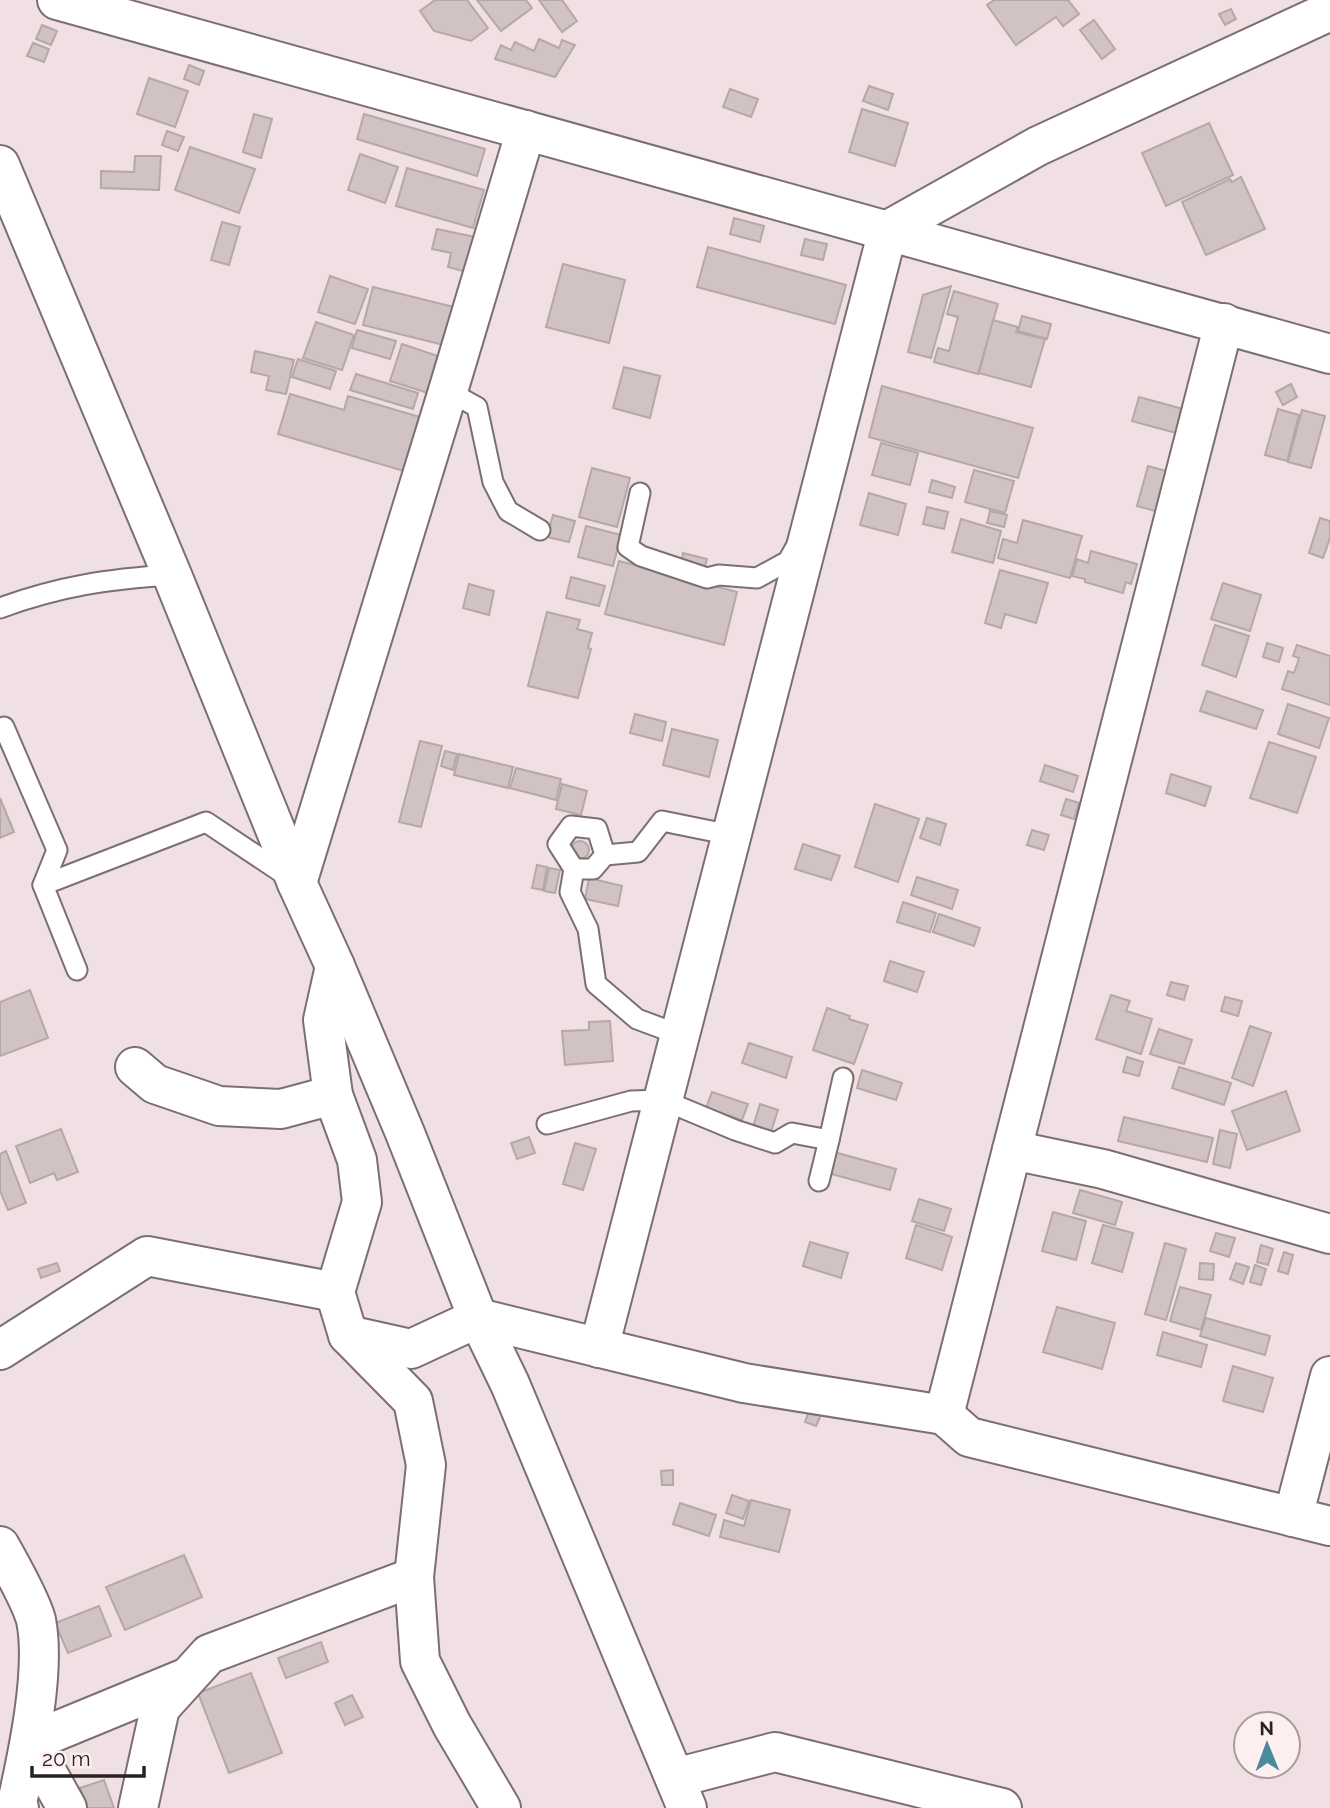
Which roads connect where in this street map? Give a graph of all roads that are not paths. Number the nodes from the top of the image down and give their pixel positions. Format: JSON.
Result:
{"nodes":[{"id":1,"x":57,"y":0,"type":"edge"},
{"id":2,"x":1330,"y":11,"type":"edge"},
{"id":3,"x":526,"y":130,"type":"junction"},
{"id":4,"x":0,"y":165,"type":"edge"},
{"id":5,"x":888,"y":230,"type":"junction"},
{"id":6,"x":1224,"y":323,"type":"junction"},
{"id":7,"x":1327,"y":352,"type":"edge"},
{"id":8,"x":448,"y":391,"type":"junction"},
{"id":9,"x":640,"y":494,"type":"dead end"},
{"id":10,"x":813,"y":517,"type":"junction"},
{"id":11,"x":540,"y":530,"type":"dead end"},
{"id":12,"x":172,"y":575,"type":"junction"},
{"id":13,"x":0,"y":608,"type":"edge"},
{"id":14,"x":4,"y":727,"type":"dead end"},
{"id":15,"x":731,"y":835,"type":"junction"},
{"id":16,"x":605,"y":855,"type":"junction"},
{"id":17,"x":574,"y":869,"type":"junction"},
{"id":18,"x":296,"y":883,"type":"junction"},
{"id":19,"x":43,"y":885,"type":"junction"},
{"id":20,"x":335,"y":966,"type":"junction"},
{"id":21,"x":76,"y":970,"type":"dead end"},
{"id":22,"x":680,"y":1035,"type":"junction"},
{"id":23,"x":135,"y":1067,"type":"dead end"},
{"id":24,"x":844,"y":1078,"type":"dead end"},
{"id":25,"x":333,"y":1096,"type":"junction"},
{"id":26,"x":663,"y":1100,"type":"junction"},
{"id":27,"x":547,"y":1124,"type":"dead end"},
{"id":28,"x":829,"y":1139,"type":"junction"},
{"id":29,"x":1012,"y":1150,"type":"junction"},
{"id":30,"x":819,"y":1181,"type":"dead end"},
{"id":31,"x":1330,"y":1234,"type":"edge"},
{"id":32,"x":335,"y":1292,"type":"junction"},
{"id":33,"x":478,"y":1318,"type":"junction"},
{"id":34,"x":348,"y":1335,"type":"junction"},
{"id":35,"x":599,"y":1348,"type":"junction"},
{"id":36,"x":0,"y":1350,"type":"edge"},
{"id":37,"x":1330,"y":1376,"type":"edge"},
{"id":38,"x":944,"y":1415,"type":"junction"},
{"id":39,"x":1293,"y":1517,"type":"junction"},
{"id":40,"x":1330,"y":1525,"type":"edge"},
{"id":41,"x":0,"y":1546,"type":"edge"},
{"id":42,"x":414,"y":1577,"type":"junction"},
{"id":43,"x":188,"y":1677,"type":"junction"},
{"id":44,"x":30,"y":1742,"type":"junction"},
{"id":45,"x":681,"y":1793,"type":"edge"},
{"id":46,"x":19,"y":1808,"type":"edge"},
{"id":47,"x":67,"y":1808,"type":"edge"},
{"id":48,"x":138,"y":1808,"type":"edge"},
{"id":49,"x":501,"y":1808,"type":"edge"},
{"id":50,"x":1002,"y":1808,"type":"edge"}],
"edges":[{"from":1,"to":3,"type":"street"},
{"from":2,"to":5,"type":"street"},
{"from":3,"to":5,"type":"street"},
{"from":3,"to":8,"type":"street"},
{"from":4,"to":12,"type":"street"},
{"from":5,"to":6,"type":"street"},
{"from":5,"to":10,"type":"street"},
{"from":6,"to":7,"type":"street"},
{"from":6,"to":29,"type":"street"},
{"from":8,"to":11,"type":"lane"},
{"from":8,"to":18,"type":"street"},
{"from":9,"to":10,"type":"lane"},
{"from":10,"to":15,"type":"street"},
{"from":12,"to":13,"type":"lane"},
{"from":12,"to":18,"type":"street"},
{"from":14,"to":19,"type":"lane"},
{"from":15,"to":16,"type":"lane"},
{"from":15,"to":22,"type":"street"},
{"from":16,"to":17,"type":"lane"},
{"from":16,"to":17,"type":"lane"},
{"from":17,"to":22,"type":"lane"},
{"from":18,"to":19,"type":"lane"},
{"from":18,"to":20,"type":"street"},
{"from":19,"to":21,"type":"lane"},
{"from":20,"to":25,"type":"street"},
{"from":20,"to":33,"type":"street"},
{"from":22,"to":26,"type":"street"},
{"from":23,"to":25,"type":"street"},
{"from":24,"to":28,"type":"lane"},
{"from":25,"to":32,"type":"street"},
{"from":26,"to":27,"type":"lane"},
{"from":26,"to":28,"type":"lane"},
{"from":26,"to":35,"type":"street"},
{"from":28,"to":30,"type":"lane"},
{"from":29,"to":31,"type":"street"},
{"from":29,"to":38,"type":"street"},
{"from":32,"to":34,"type":"street"},
{"from":32,"to":36,"type":"street"},
{"from":33,"to":34,"type":"street"},
{"from":33,"to":35,"type":"street"},
{"from":33,"to":45,"type":"street"},
{"from":34,"to":42,"type":"street"},
{"from":35,"to":38,"type":"street"},
{"from":37,"to":39,"type":"street"},
{"from":38,"to":39,"type":"street"},
{"from":39,"to":40,"type":"street"},
{"from":41,"to":44,"type":"street"},
{"from":42,"to":43,"type":"street"},
{"from":42,"to":49,"type":"street"},
{"from":43,"to":44,"type":"street"},
{"from":43,"to":48,"type":"street"},
{"from":44,"to":46,"type":"street"},
{"from":44,"to":47,"type":"street"},
{"from":45,"to":50,"type":"street"}]}
